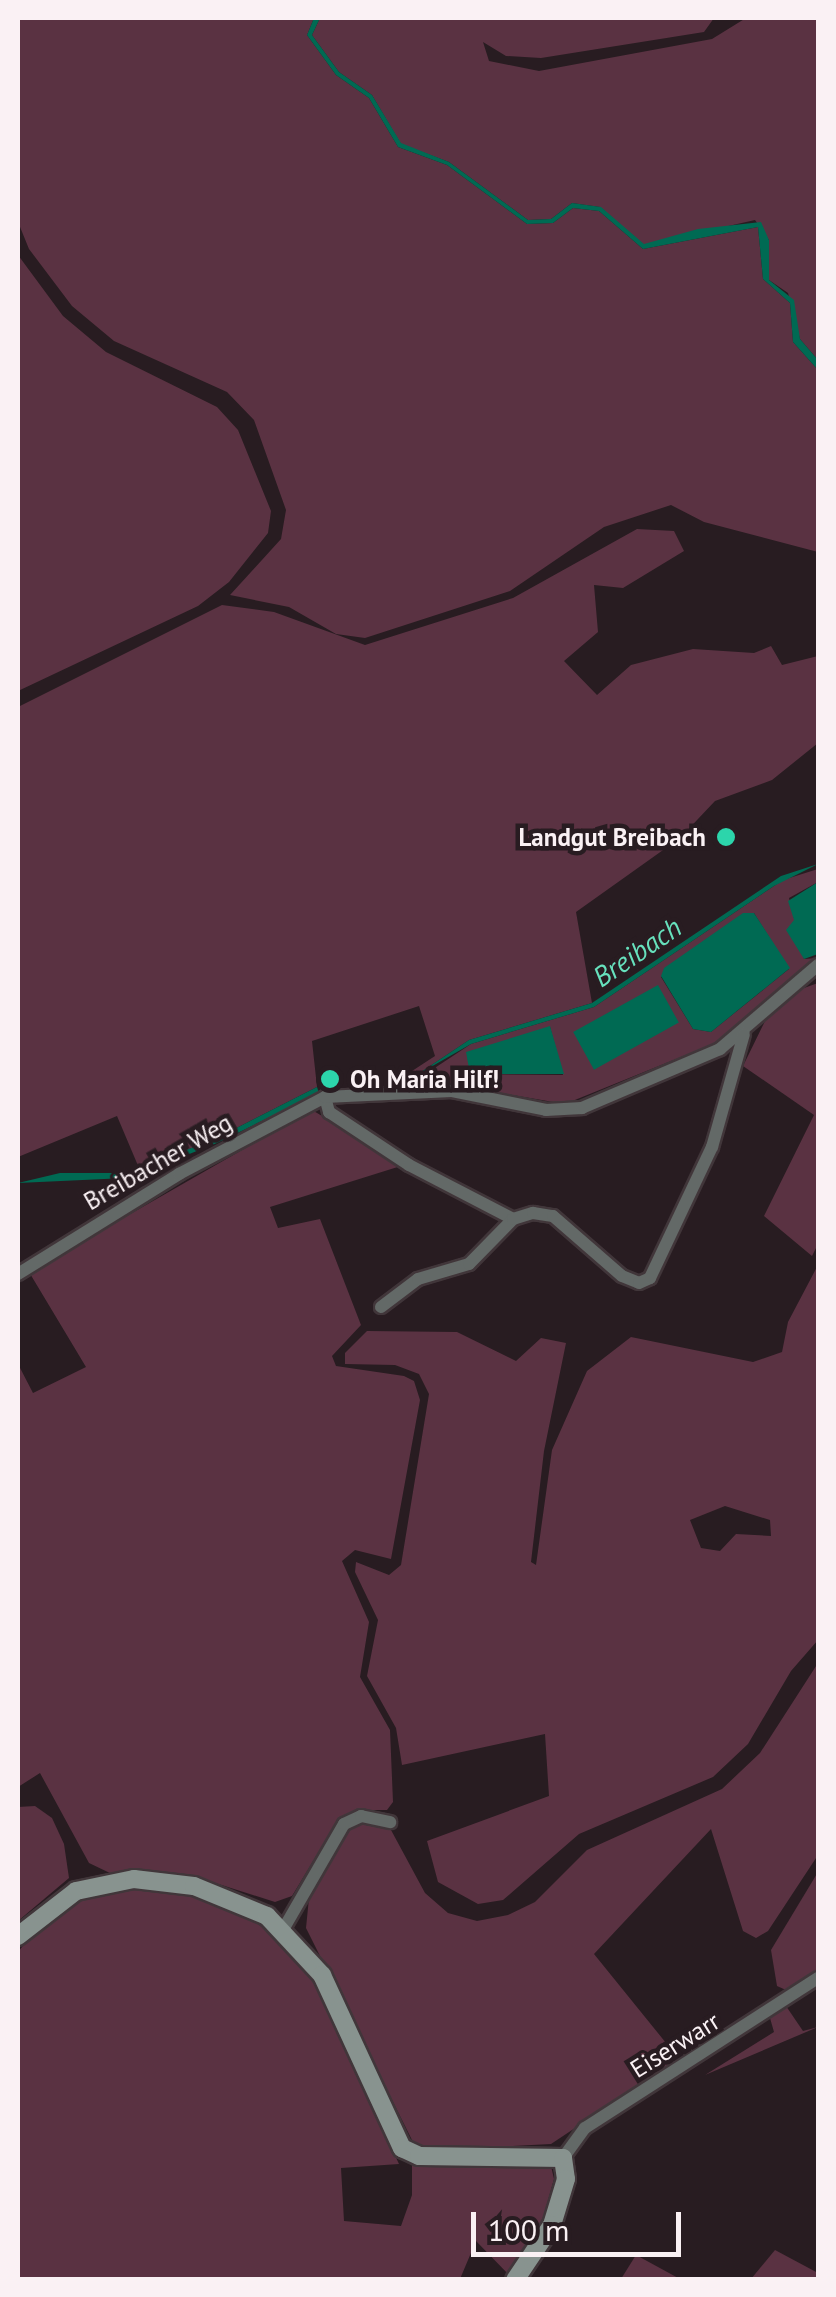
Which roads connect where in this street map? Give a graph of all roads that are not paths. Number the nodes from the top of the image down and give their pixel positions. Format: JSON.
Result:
{"nodes":[{"id":1,"x":818,"y":965,"type":"edge"},
{"id":2,"x":744,"y":1034,"type":"junction"},
{"id":3,"x":325,"y":1097,"type":"junction"},
{"id":4,"x":512,"y":1219,"type":"junction"},
{"id":5,"x":18,"y":1274,"type":"edge"},
{"id":6,"x":381,"y":1307,"type":"dead end"},
{"id":7,"x":390,"y":1822,"type":"dead end"},
{"id":8,"x":284,"y":1928,"type":"junction"},
{"id":9,"x":18,"y":1936,"type":"edge"},
{"id":10,"x":818,"y":1978,"type":"edge"},
{"id":11,"x":563,"y":2158,"type":"junction"},
{"id":12,"x":515,"y":2280,"type":"edge"}],
"edges":[{"from":1,"to":2,"type":"street","name":"Breibacher Weg"},
{"from":2,"to":3,"type":"street","name":"Breibacher Weg"},
{"from":2,"to":4,"type":"street"},
{"from":3,"to":4,"type":"street"},
{"from":3,"to":5,"type":"street","name":"Breibacher Weg"},
{"from":4,"to":6,"type":"street"},
{"from":7,"to":8,"type":"street"},
{"from":8,"to":9,"type":"street"},
{"from":8,"to":11,"type":"street"},
{"from":10,"to":11,"type":"street","name":"Eiserwarr"},
{"from":11,"to":12,"type":"street"}]}
